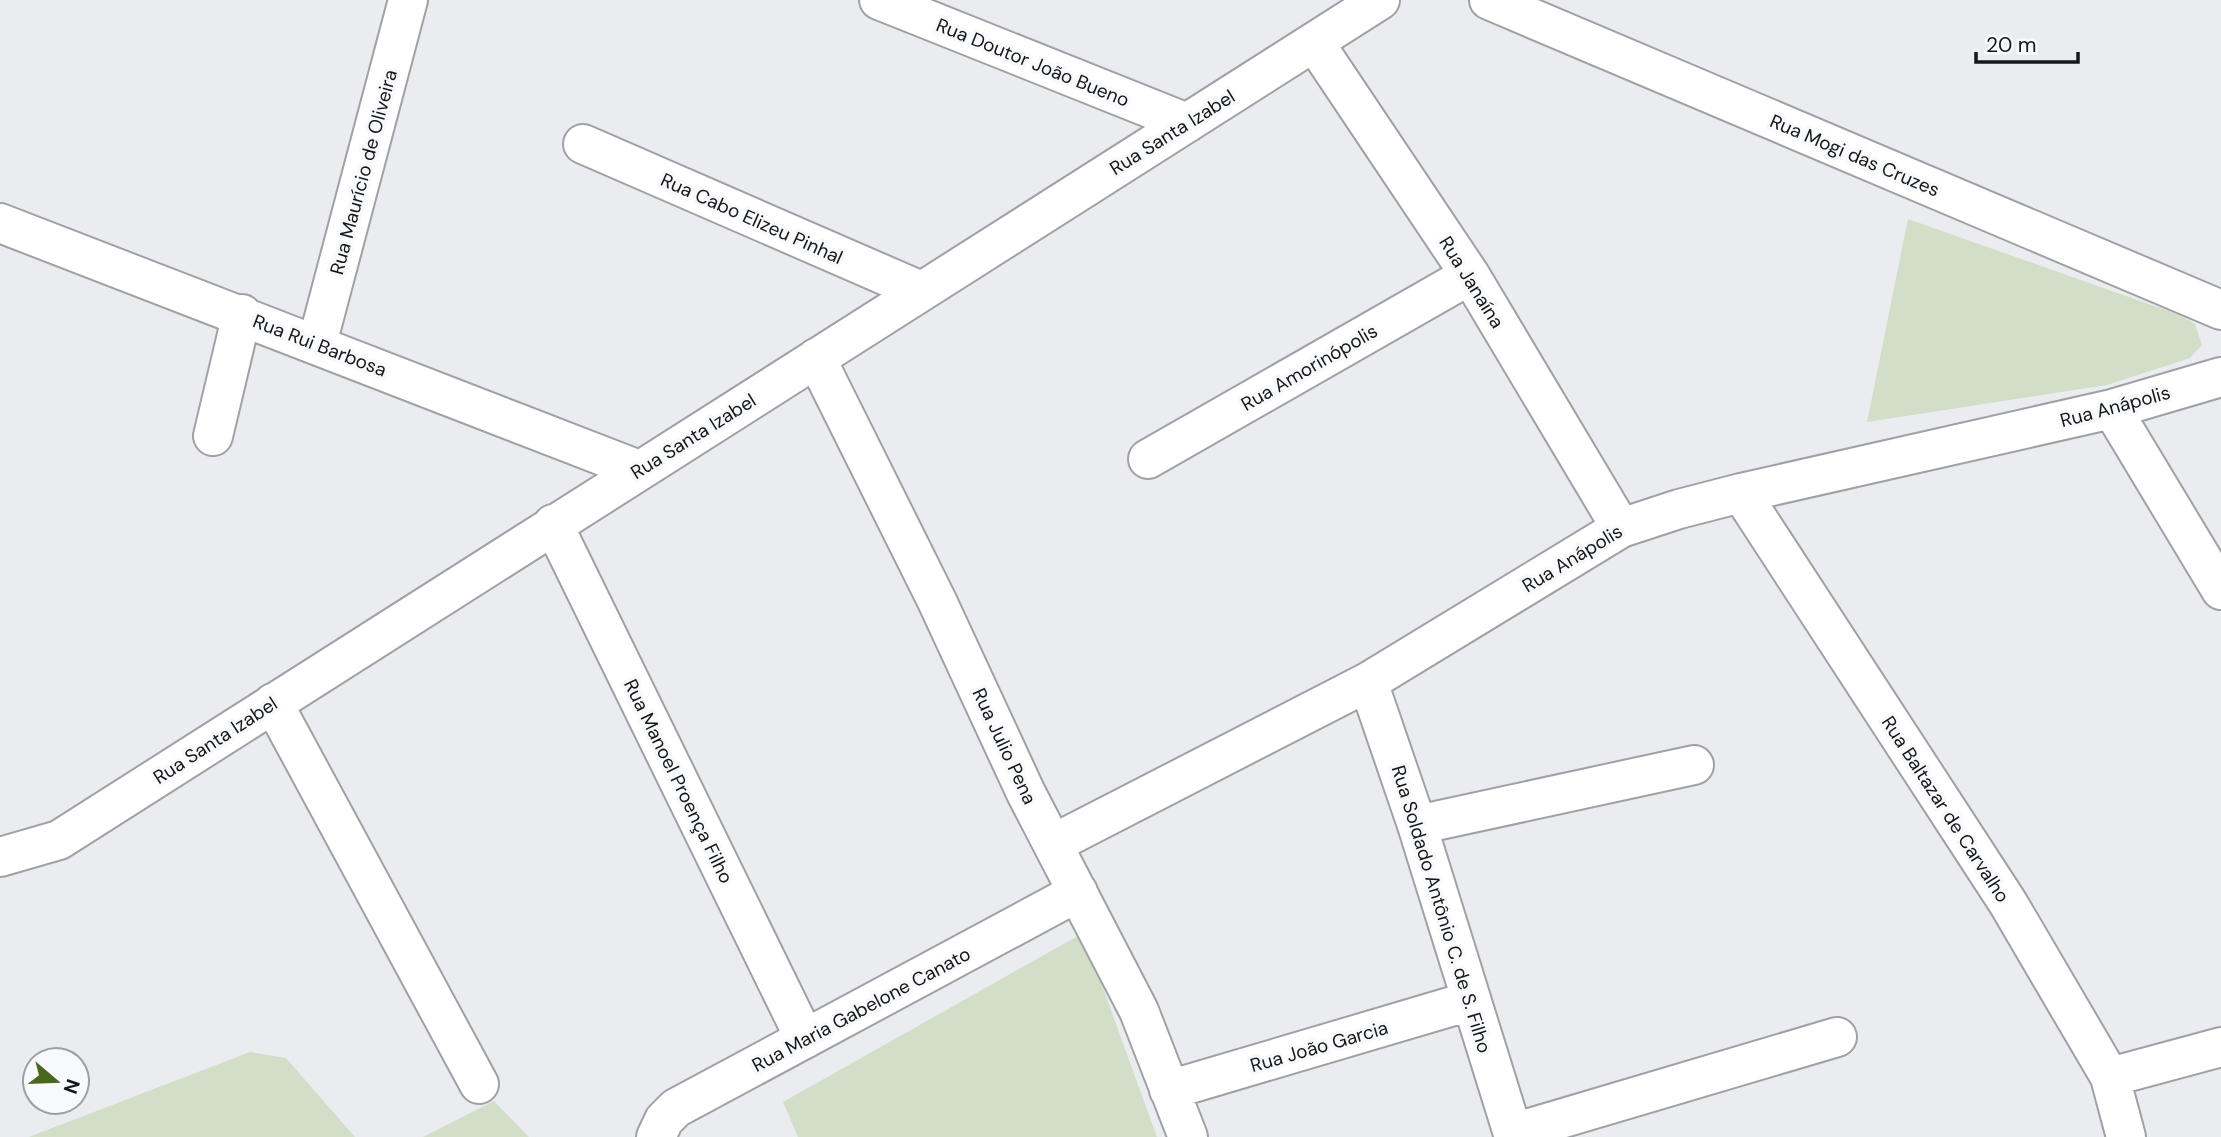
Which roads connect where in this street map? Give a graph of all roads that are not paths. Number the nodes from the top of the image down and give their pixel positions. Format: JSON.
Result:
{"nodes":[{"id":1,"x":408,"y":0,"type":"edge"},
{"id":2,"x":879,"y":0,"type":"edge"},
{"id":3,"x":1380,"y":0,"type":"edge"},
{"id":4,"x":1489,"y":0,"type":"edge"},
{"id":5,"x":957,"y":15,"type":"edge"},
{"id":6,"x":1314,"y":42,"type":"junction"},
{"id":7,"x":1187,"y":123,"type":"junction"},
{"id":8,"x":583,"y":144,"type":"dead end"},
{"id":9,"x":0,"y":223,"type":"edge"},
{"id":10,"x":1470,"y":275,"type":"junction"},
{"id":11,"x":921,"y":291,"type":"junction"},
{"id":12,"x":2221,"y":310,"type":"edge"},
{"id":13,"x":242,"y":314,"type":"junction"},
{"id":14,"x":317,"y":344,"type":"junction"},
{"id":15,"x":816,"y":358,"type":"junction"},
{"id":16,"x":2221,"y":377,"type":"edge"},
{"id":17,"x":2112,"y":409,"type":"junction"},
{"id":18,"x":213,"y":436,"type":"dead end"},
{"id":19,"x":1148,"y":459,"type":"dead end"},
{"id":20,"x":639,"y":470,"type":"junction"},
{"id":21,"x":1741,"y":493,"type":"junction"},
{"id":22,"x":553,"y":524,"type":"junction"},
{"id":23,"x":1621,"y":528,"type":"junction"},
{"id":24,"x":2221,"y":590,"type":"edge"},
{"id":25,"x":1368,"y":682,"type":"junction"},
{"id":26,"x":273,"y":703,"type":"junction"},
{"id":27,"x":1694,"y":765,"type":"dead end"},
{"id":28,"x":1417,"y":825,"type":"junction"},
{"id":29,"x":1053,"y":844,"type":"junction"},
{"id":30,"x":0,"y":857,"type":"edge"},
{"id":31,"x":1078,"y":892,"type":"junction"},
{"id":32,"x":1470,"y":1001,"type":"junction"},
{"id":33,"x":1837,"y":1037,"type":"dead end"},
{"id":34,"x":805,"y":1039,"type":"junction"},
{"id":35,"x":2221,"y":1047,"type":"edge"},
{"id":36,"x":2110,"y":1077,"type":"junction"},
{"id":37,"x":479,"y":1084,"type":"dead end"},
{"id":38,"x":1169,"y":1090,"type":"junction"},
{"id":39,"x":1513,"y":1135,"type":"edge"},
{"id":40,"x":656,"y":1137,"type":"edge"},
{"id":41,"x":1188,"y":1137,"type":"edge"},
{"id":42,"x":2126,"y":1137,"type":"edge"}],
"edges":[{"from":1,"to":14,"type":"street","name":"Rua Maurício de Oliveira"},
{"from":2,"to":5,"type":"street","name":"Rua Doutor João Bueno"},
{"from":3,"to":6,"type":"street","name":"Rua Santa Izabel"},
{"from":4,"to":12,"type":"street","name":"Rua Mogi das Cruzes"},
{"from":5,"to":7,"type":"street","name":"Rua Doutor João Bueno"},
{"from":6,"to":7,"type":"street","name":"Rua Santa Izabel"},
{"from":6,"to":10,"type":"street","name":"Rua Janaína"},
{"from":7,"to":11,"type":"street","name":"Rua Santa Izabel"},
{"from":8,"to":11,"type":"street","name":"Rua Cabo Elizeu Pinhal"},
{"from":9,"to":13,"type":"street","name":"Rua Rui Barbosa"},
{"from":10,"to":19,"type":"street","name":"Rua Amorinópolis"},
{"from":10,"to":23,"type":"street","name":"Rua Janaína"},
{"from":11,"to":15,"type":"street","name":"Rua Santa Izabel"},
{"from":13,"to":14,"type":"street","name":"Rua Rui Barbosa"},
{"from":13,"to":18,"type":"street"},
{"from":14,"to":20,"type":"street","name":"Rua Rui Barbosa"},
{"from":15,"to":20,"type":"street","name":"Rua Santa Izabel"},
{"from":15,"to":29,"type":"street","name":"Rua Julio Pena"},
{"from":16,"to":17,"type":"street","name":"Rua Anápolis"},
{"from":17,"to":21,"type":"street","name":"Rua Anápolis"},
{"from":17,"to":24,"type":"street"},
{"from":20,"to":22,"type":"street","name":"Rua Santa Izabel"},
{"from":21,"to":23,"type":"street","name":"Rua Anápolis"},
{"from":21,"to":36,"type":"street","name":"Rua Baltazar de Carvalho"},
{"from":22,"to":26,"type":"street","name":"Rua Santa Izabel"},
{"from":22,"to":34,"type":"street","name":"Rua Manoel Proença Filho"},
{"from":23,"to":25,"type":"street","name":"Rua Anápolis"},
{"from":25,"to":28,"type":"street","name":"Rua Soldado Antônio C. de S. Filho"},
{"from":25,"to":29,"type":"street","name":"Rua Anápolis"},
{"from":26,"to":30,"type":"street","name":"Rua Santa Izabel"},
{"from":26,"to":37,"type":"street"},
{"from":27,"to":28,"type":"street"},
{"from":28,"to":32,"type":"street","name":"Rua Soldado Antônio C. de S. Filho"},
{"from":29,"to":31,"type":"street","name":"Rua Julio Pena"},
{"from":31,"to":34,"type":"street","name":"Rua Maria Gabelone Canato"},
{"from":31,"to":38,"type":"street","name":"Rua Julio Pena"},
{"from":32,"to":38,"type":"street","name":"Rua João Garcia"},
{"from":32,"to":39,"type":"street","name":"Rua Soldado Antônio C. de S. Filho"},
{"from":33,"to":39,"type":"street"},
{"from":34,"to":40,"type":"street","name":"Rua Maria Gabelone Canato"},
{"from":35,"to":36,"type":"street"},
{"from":36,"to":42,"type":"street","name":"Rua Baltazar de Carvalho"},
{"from":38,"to":41,"type":"street","name":"Rua Julio Pena"}]}
